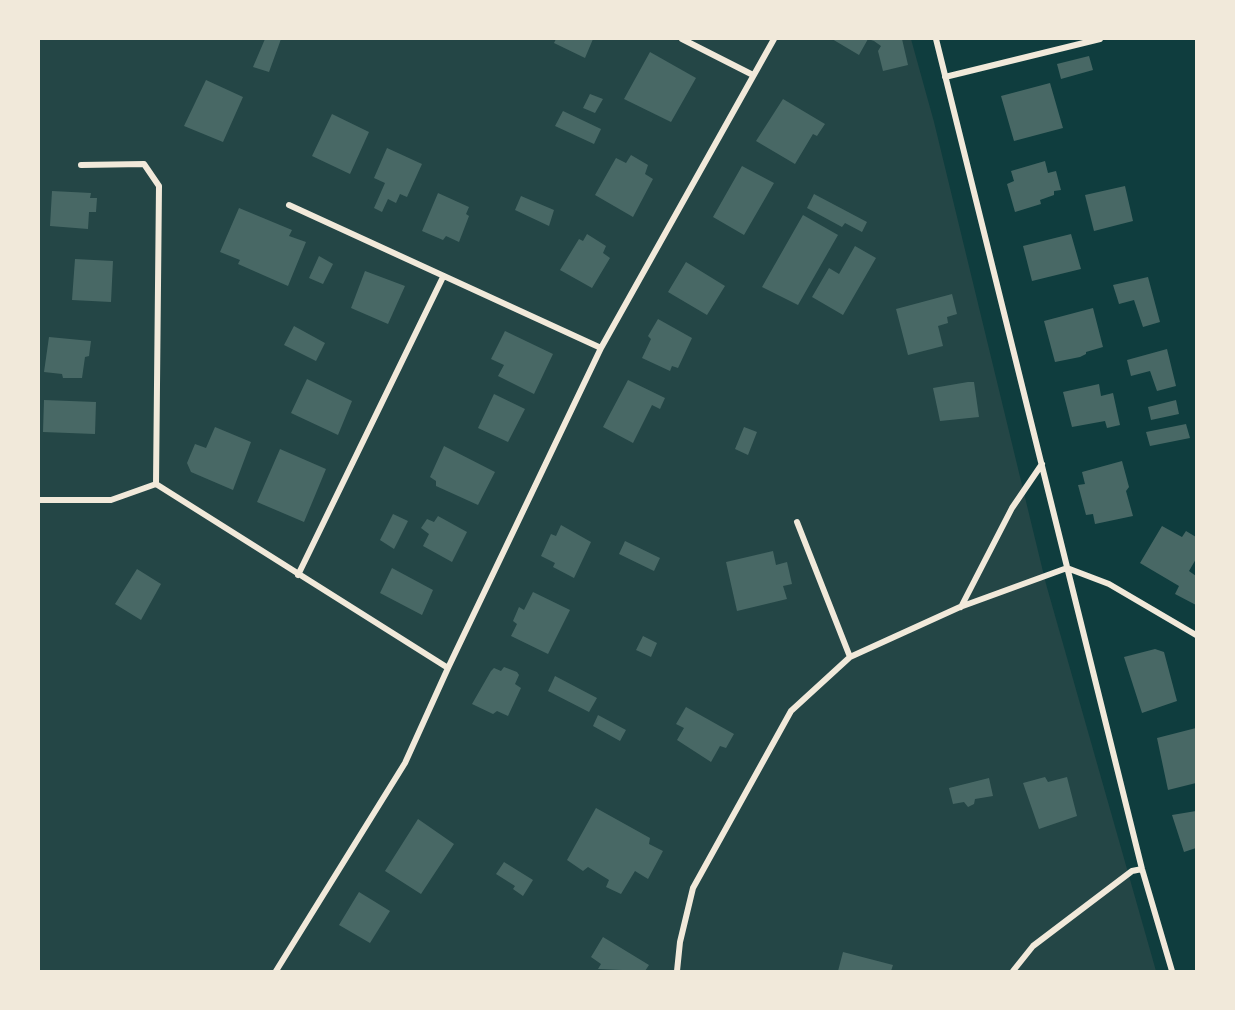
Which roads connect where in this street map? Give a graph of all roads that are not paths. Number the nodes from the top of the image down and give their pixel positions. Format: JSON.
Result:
{"nodes":[{"id":1,"x":682,"y":39,"type":"edge"},
{"id":2,"x":774,"y":39,"type":"edge"},
{"id":3,"x":936,"y":39,"type":"edge"},
{"id":4,"x":1100,"y":39,"type":"edge"},
{"id":5,"x":753,"y":75,"type":"junction"},
{"id":6,"x":945,"y":76,"type":"junction"},
{"id":7,"x":81,"y":165,"type":"dead end"},
{"id":8,"x":290,"y":205,"type":"dead end"},
{"id":9,"x":443,"y":277,"type":"junction"},
{"id":10,"x":601,"y":348,"type":"junction"},
{"id":11,"x":1042,"y":464,"type":"junction"},
{"id":12,"x":156,"y":484,"type":"junction"},
{"id":13,"x":39,"y":500,"type":"edge"},
{"id":14,"x":797,"y":522,"type":"dead end"},
{"id":15,"x":1066,"y":568,"type":"junction"},
{"id":16,"x":298,"y":575,"type":"junction"},
{"id":17,"x":960,"y":608,"type":"junction"},
{"id":18,"x":1196,"y":635,"type":"edge"},
{"id":19,"x":850,"y":657,"type":"junction"},
{"id":20,"x":448,"y":668,"type":"junction"},
{"id":21,"x":1142,"y":869,"type":"junction"},
{"id":22,"x":276,"y":971,"type":"edge"},
{"id":23,"x":677,"y":971,"type":"edge"},
{"id":24,"x":1013,"y":971,"type":"edge"},
{"id":25,"x":1172,"y":971,"type":"edge"}],
"edges":[{"from":1,"to":5,"type":"street"},
{"from":2,"to":5,"type":"street"},
{"from":3,"to":6,"type":"street"},
{"from":4,"to":6,"type":"street"},
{"from":5,"to":10,"type":"street"},
{"from":6,"to":11,"type":"street"},
{"from":7,"to":12,"type":"street"},
{"from":8,"to":9,"type":"street"},
{"from":9,"to":10,"type":"street"},
{"from":9,"to":16,"type":"street"},
{"from":10,"to":20,"type":"street"},
{"from":11,"to":15,"type":"street"},
{"from":11,"to":17,"type":"street"},
{"from":12,"to":13,"type":"street"},
{"from":12,"to":16,"type":"street"},
{"from":14,"to":19,"type":"street"},
{"from":15,"to":17,"type":"street"},
{"from":15,"to":18,"type":"street"},
{"from":15,"to":21,"type":"street"},
{"from":16,"to":20,"type":"street"},
{"from":17,"to":19,"type":"street"},
{"from":19,"to":23,"type":"street"},
{"from":20,"to":22,"type":"street"},
{"from":21,"to":24,"type":"street"},
{"from":21,"to":25,"type":"street"}]}
